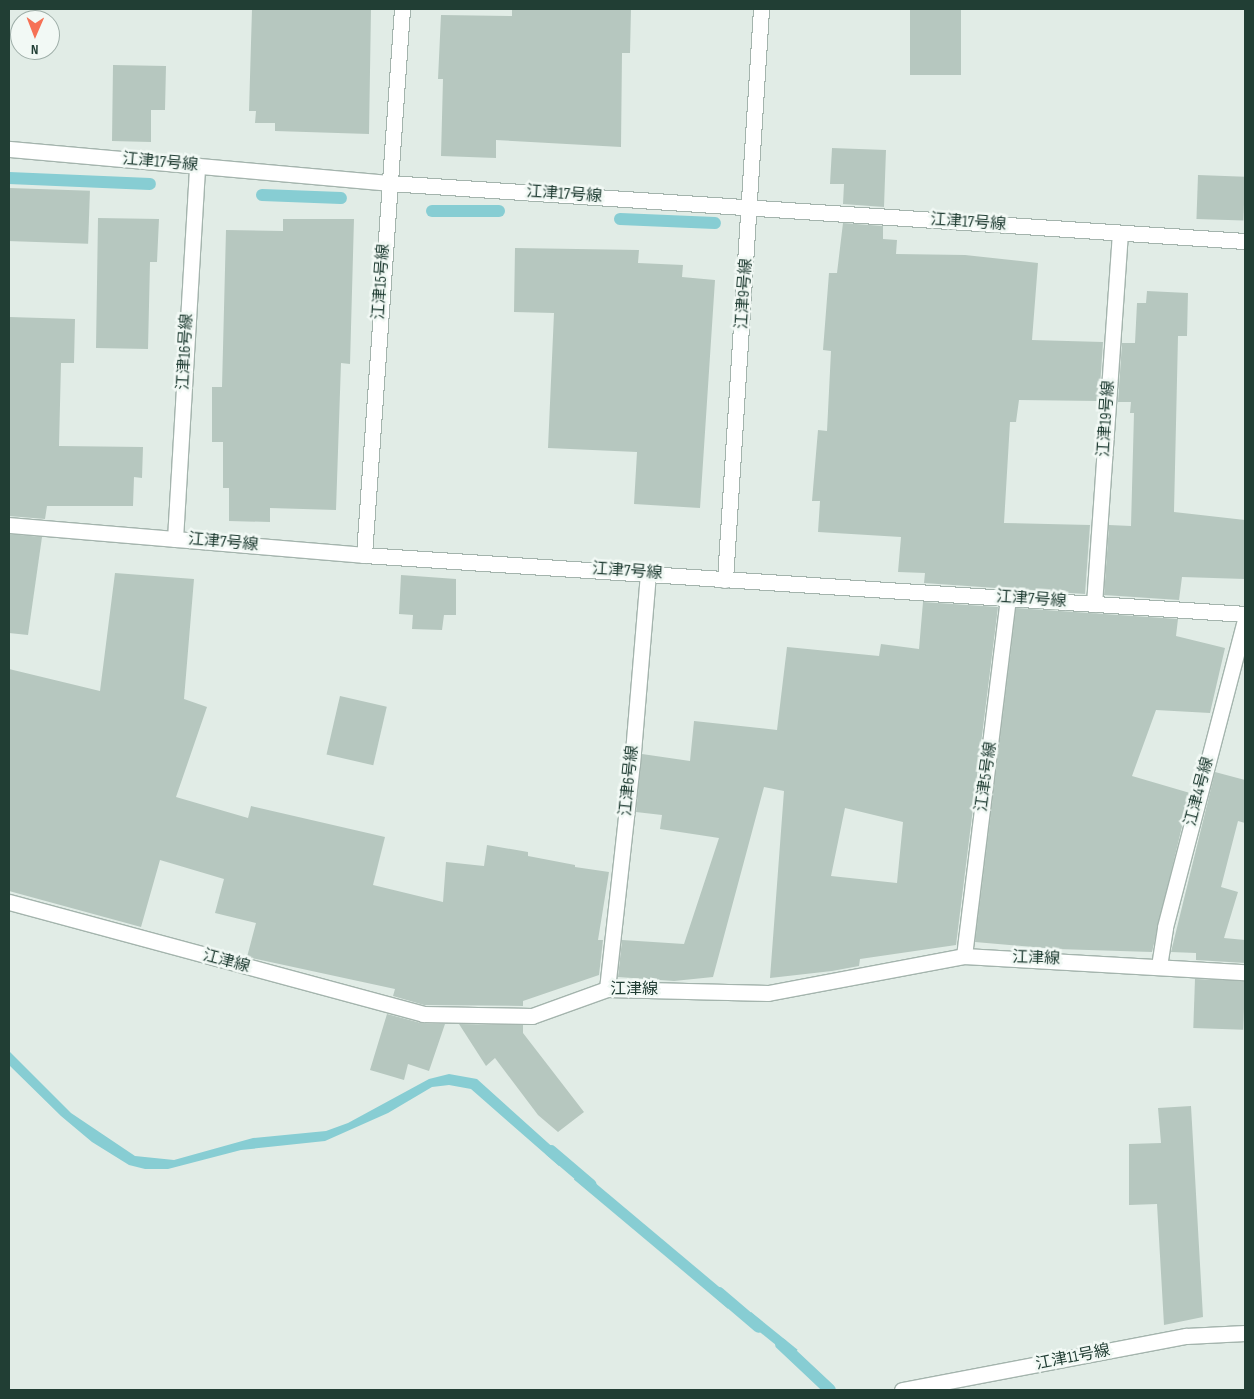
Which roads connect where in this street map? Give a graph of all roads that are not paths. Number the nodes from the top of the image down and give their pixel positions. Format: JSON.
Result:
{"nodes":[{"id":1,"x":402,"y":9,"type":"edge"},
{"id":2,"x":761,"y":9,"type":"edge"},
{"id":3,"x":9,"y":149,"type":"edge"},
{"id":4,"x":197,"y":166,"type":"junction"},
{"id":5,"x":389,"y":182,"type":"junction"},
{"id":6,"x":751,"y":208,"type":"junction"},
{"id":7,"x":1120,"y":233,"type":"junction"},
{"id":8,"x":1245,"y":241,"type":"edge"},
{"id":9,"x":9,"y":525,"type":"edge"},
{"id":10,"x":175,"y":539,"type":"junction"},
{"id":11,"x":364,"y":555,"type":"junction"},
{"id":12,"x":648,"y":573,"type":"junction"},
{"id":13,"x":725,"y":580,"type":"junction"},
{"id":14,"x":1008,"y":599,"type":"junction"},
{"id":15,"x":1094,"y":604,"type":"junction"},
{"id":16,"x":1245,"y":614,"type":"edge"},
{"id":17,"x":1245,"y":620,"type":"edge"},
{"id":18,"x":9,"y":902,"type":"edge"},
{"id":19,"x":964,"y":956,"type":"junction"},
{"id":20,"x":1159,"y":966,"type":"junction"},
{"id":21,"x":1245,"y":972,"type":"edge"},
{"id":22,"x":607,"y":989,"type":"junction"},
{"id":23,"x":1245,"y":1333,"type":"edge"},
{"id":24,"x":902,"y":1390,"type":"edge"}],
"edges":[{"from":1,"to":5,"type":"street","name":"江津15号線"},
{"from":2,"to":6,"type":"street","name":"江津9号線"},
{"from":3,"to":4,"type":"street","name":"江津17号線"},
{"from":4,"to":5,"type":"street","name":"江津17号線"},
{"from":4,"to":10,"type":"street","name":"江津16号線"},
{"from":5,"to":6,"type":"street","name":"江津17号線"},
{"from":5,"to":11,"type":"street","name":"江津15号線"},
{"from":6,"to":7,"type":"street","name":"江津17号線"},
{"from":6,"to":13,"type":"street","name":"江津9号線"},
{"from":7,"to":8,"type":"street","name":"江津17号線"},
{"from":7,"to":15,"type":"street","name":"江津19号線"},
{"from":9,"to":10,"type":"street","name":"江津7号線"},
{"from":10,"to":11,"type":"street","name":"江津7号線"},
{"from":11,"to":12,"type":"street","name":"江津7号線"},
{"from":12,"to":13,"type":"street","name":"江津7号線"},
{"from":12,"to":22,"type":"street","name":"江津6号線"},
{"from":13,"to":14,"type":"street","name":"江津7号線"},
{"from":14,"to":15,"type":"street","name":"江津7号線"},
{"from":14,"to":19,"type":"street","name":"江津5号線"},
{"from":15,"to":16,"type":"street","name":"江津7号線"},
{"from":17,"to":20,"type":"street","name":"江津4号線"},
{"from":18,"to":22,"type":"street","name":"江津線"},
{"from":19,"to":20,"type":"street","name":"江津線"},
{"from":19,"to":22,"type":"street","name":"江津線"},
{"from":20,"to":21,"type":"street","name":"江津線"},
{"from":23,"to":24,"type":"street","name":"江津11号線"}]}
